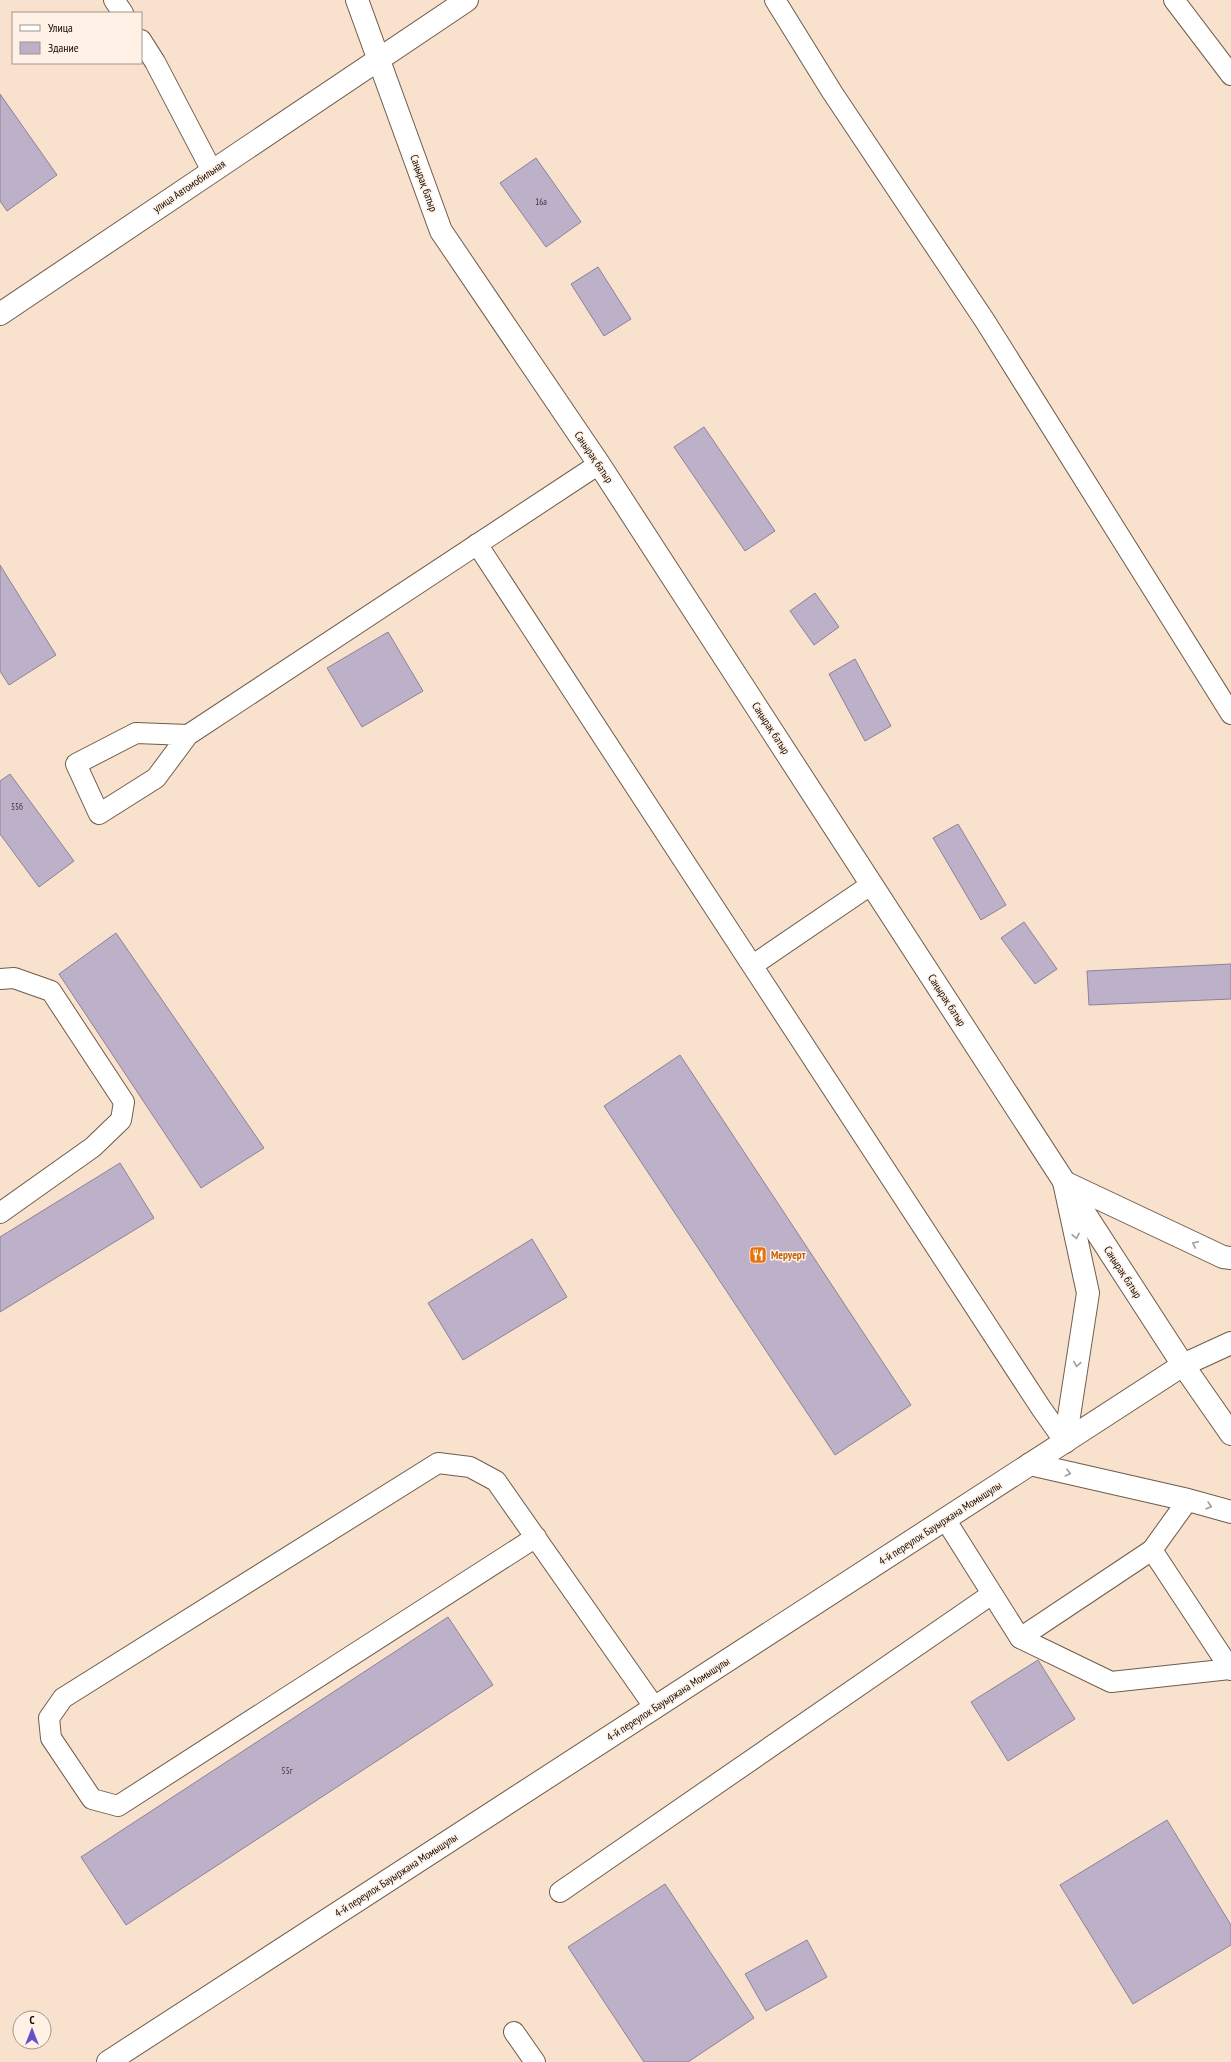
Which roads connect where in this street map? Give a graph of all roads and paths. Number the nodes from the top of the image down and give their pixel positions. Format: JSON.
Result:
{"nodes":[{"id":1,"x":114,"y":0,"type":"edge"},
{"id":2,"x":357,"y":0,"type":"edge"},
{"id":3,"x":466,"y":0,"type":"edge"},
{"id":4,"x":776,"y":0,"type":"edge"},
{"id":5,"x":1174,"y":0,"type":"edge"},
{"id":6,"x":122,"y":12,"type":"edge"},
{"id":7,"x":142,"y":41,"type":"edge"},
{"id":8,"x":378,"y":59,"type":"junction"},
{"id":9,"x":1231,"y":75,"type":"edge"},
{"id":10,"x":212,"y":171,"type":"junction"},
{"id":11,"x":0,"y":314,"type":"edge"},
{"id":12,"x":599,"y":464,"type":"junction"},
{"id":13,"x":477,"y":544,"type":"junction"},
{"id":14,"x":1231,"y":714,"type":"edge"},
{"id":15,"x":188,"y":735,"type":"junction"},
{"id":16,"x":872,"y":884,"type":"junction"},
{"id":17,"x":753,"y":965,"type":"junction"},
{"id":18,"x":0,"y":978,"type":"edge"},
{"id":19,"x":1064,"y":1182,"type":"junction"},
{"id":20,"x":0,"y":1213,"type":"edge"},
{"id":21,"x":1231,"y":1258,"type":"edge"},
{"id":22,"x":1231,"y":1342,"type":"edge"},
{"id":23,"x":1183,"y":1365,"type":"junction"},
{"id":24,"x":1231,"y":1434,"type":"edge"},
{"id":25,"x":1065,"y":1442,"type":"junction"},
{"id":26,"x":1030,"y":1464,"type":"junction"},
{"id":27,"x":1188,"y":1500,"type":"junction"},
{"id":28,"x":1231,"y":1512,"type":"edge"},
{"id":29,"x":945,"y":1519,"type":"junction"},
{"id":30,"x":536,"y":1537,"type":"junction"},
{"id":31,"x":1152,"y":1550,"type":"junction"},
{"id":32,"x":992,"y":1594,"type":"junction"},
{"id":33,"x":1020,"y":1638,"type":"junction"},
{"id":34,"x":1231,"y":1669,"type":"edge"},
{"id":35,"x":654,"y":1708,"type":"junction"},
{"id":36,"x":560,"y":1892,"type":"dead end"},
{"id":37,"x":514,"y":2032,"type":"dead end"},
{"id":38,"x":108,"y":2062,"type":"edge"},
{"id":39,"x":535,"y":2062,"type":"edge"}],
"edges":[{"from":1,"to":6,"type":"lane"},
{"from":2,"to":8,"type":"street","name":"Саңырақ батыр"},
{"from":3,"to":8,"type":"street","name":"улица Автомобильная"},
{"from":4,"to":14,"type":"lane"},
{"from":5,"to":9,"type":"lane"},
{"from":7,"to":10,"type":"lane"},
{"from":8,"to":10,"type":"street","name":"улица Автомобильная"},
{"from":8,"to":12,"type":"street","name":"Саңырақ батыр"},
{"from":10,"to":11,"type":"street","name":"улица Автомобильная"},
{"from":12,"to":13,"type":"lane"},
{"from":12,"to":16,"type":"street","name":"Саңырақ батыр"},
{"from":13,"to":15,"type":"lane"},
{"from":13,"to":17,"type":"lane"},
{"from":15,"to":15,"type":"lane"},
{"from":16,"to":17,"type":"lane"},
{"from":16,"to":19,"type":"street","name":"Саңырақ батыр"},
{"from":17,"to":25,"type":"lane"},
{"from":18,"to":20,"type":"lane"},
{"from":21,"to":19,"type":"street","one_way":true},
{"from":19,"to":23,"type":"street","name":"Саңырақ батыр"},
{"from":19,"to":25,"type":"street","one_way":true},
{"from":22,"to":23,"type":"street","name":"4-й переулок Бауыржана Момышулы"},
{"from":23,"to":24,"type":"street","name":"Саңырақ батыр"},
{"from":23,"to":25,"type":"street","name":"4-й переулок Бауыржана Момышулы"},
{"from":25,"to":26,"type":"street","name":"4-й переулок Бауыржана Момышулы"},
{"from":26,"to":27,"type":"street","one_way":true},
{"from":26,"to":29,"type":"street","name":"4-й переулок Бауыржана Момышулы"},
{"from":27,"to":28,"type":"street","one_way":true},
{"from":27,"to":31,"type":"lane"},
{"from":29,"to":32,"type":"lane"},
{"from":29,"to":35,"type":"street","name":"4-й переулок Бауыржана Момышулы"},
{"from":30,"to":30,"type":"lane"},
{"from":30,"to":35,"type":"lane"},
{"from":31,"to":33,"type":"lane"},
{"from":31,"to":34,"type":"lane"},
{"from":32,"to":33,"type":"lane"},
{"from":32,"to":36,"type":"lane"},
{"from":33,"to":34,"type":"lane"},
{"from":35,"to":38,"type":"street","name":"4-й переулок Бауыржана Момышулы"},
{"from":37,"to":39,"type":"lane"}]}
